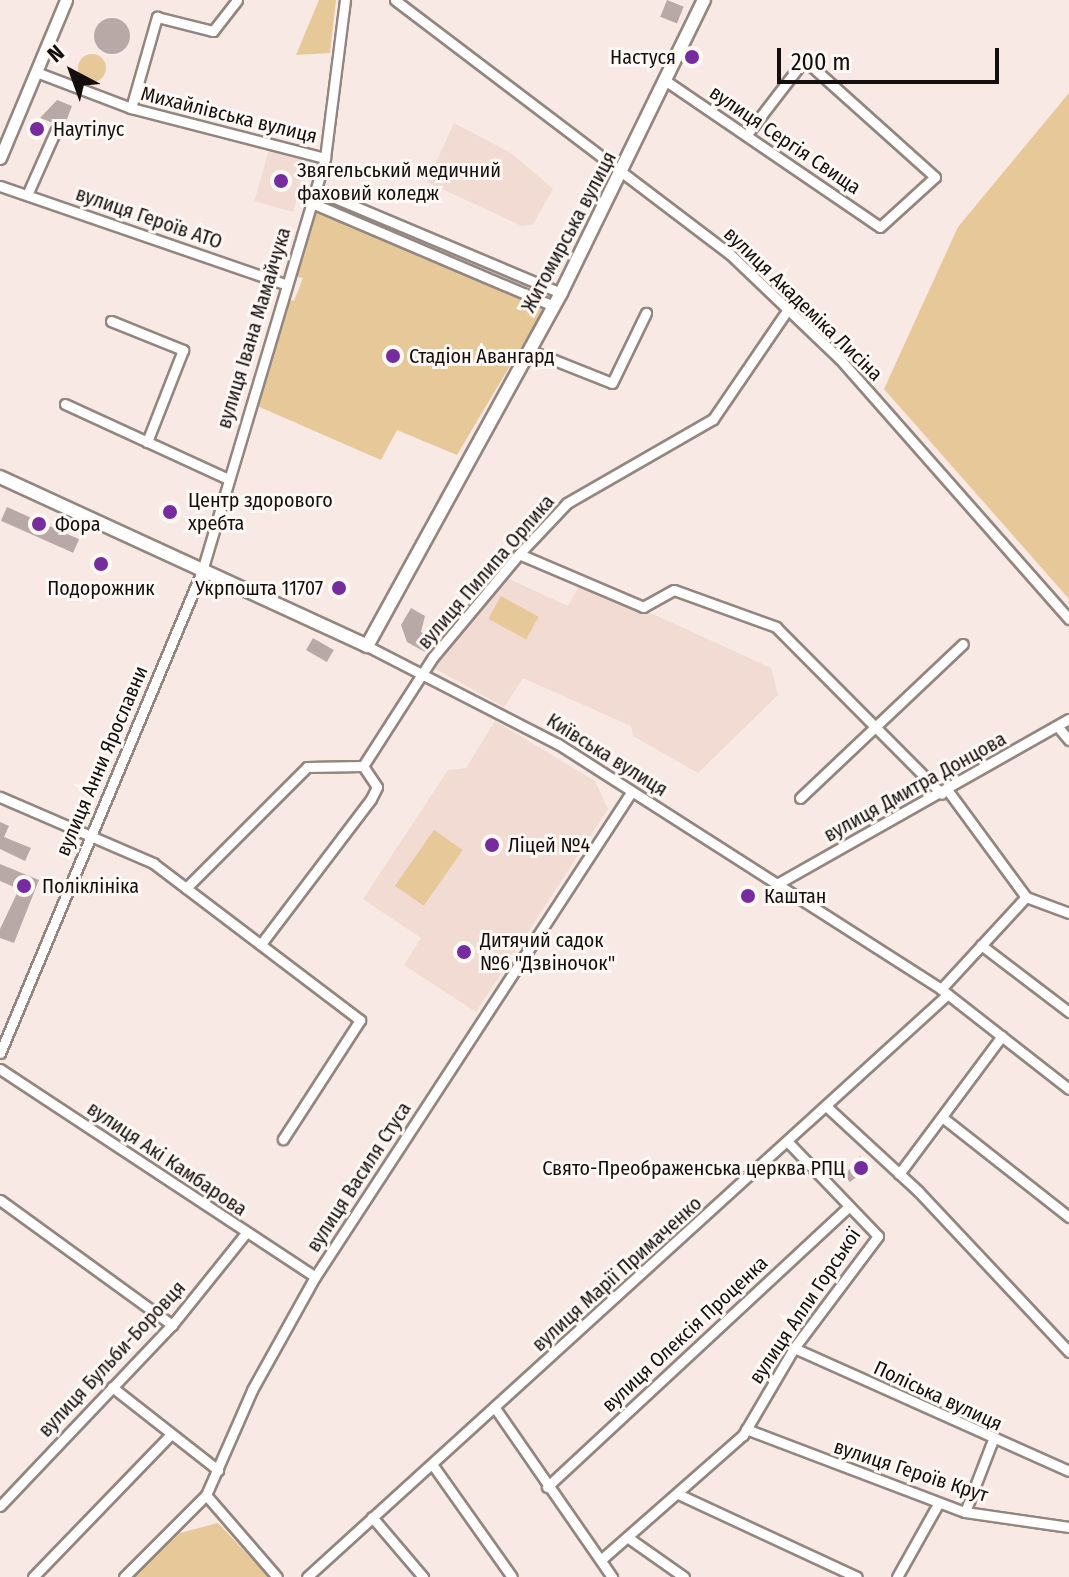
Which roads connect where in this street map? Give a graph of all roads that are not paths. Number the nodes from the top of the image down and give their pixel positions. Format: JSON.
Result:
{"nodes":[{"id":1,"x":66,"y":0,"type":"edge"},
{"id":2,"x":237,"y":0,"type":"edge"},
{"id":3,"x":345,"y":0,"type":"edge"},
{"id":4,"x":395,"y":0,"type":"edge"},
{"id":5,"x":704,"y":0,"type":"edge"},
{"id":6,"x":36,"y":72,"type":"junction"},
{"id":7,"x":669,"y":83,"type":"junction"},
{"id":8,"x":131,"y":108,"type":"junction"},
{"id":9,"x":56,"y":130,"type":"dead end"},
{"id":10,"x":747,"y":134,"type":"junction"},
{"id":11,"x":0,"y":158,"type":"edge"},
{"id":12,"x":325,"y":158,"type":"junction"},
{"id":13,"x":622,"y":174,"type":"junction"},
{"id":14,"x":0,"y":186,"type":"edge"},
{"id":15,"x":316,"y":190,"type":"junction"},
{"id":16,"x":27,"y":195,"type":"junction"},
{"id":17,"x":312,"y":203,"type":"junction"},
{"id":18,"x":285,"y":284,"type":"junction"},
{"id":19,"x":561,"y":293,"type":"junction"},
{"id":20,"x":554,"y":306,"type":"junction"},
{"id":21,"x":788,"y":309,"type":"junction"},
{"id":22,"x":646,"y":313,"type":"dead end"},
{"id":23,"x":111,"y":321,"type":"dead end"},
{"id":24,"x":529,"y":350,"type":"junction"},
{"id":25,"x":65,"y":404,"type":"dead end"},
{"id":26,"x":147,"y":442,"type":"junction"},
{"id":27,"x":0,"y":477,"type":"edge"},
{"id":28,"x":226,"y":478,"type":"junction"},
{"id":29,"x":519,"y":554,"type":"junction"},
{"id":30,"x":202,"y":571,"type":"junction"},
{"id":31,"x":1069,"y":619,"type":"edge"},
{"id":32,"x":963,"y":644,"type":"dead end"},
{"id":33,"x":367,"y":646,"type":"junction"},
{"id":34,"x":424,"y":677,"type":"junction"},
{"id":35,"x":1069,"y":719,"type":"edge"},
{"id":36,"x":874,"y":726,"type":"junction"},
{"id":37,"x":1058,"y":727,"type":"junction"},
{"id":38,"x":1069,"y":740,"type":"edge"},
{"id":39,"x":363,"y":766,"type":"junction"},
{"id":40,"x":945,"y":792,"type":"junction"},
{"id":41,"x":630,"y":794,"type":"junction"},
{"id":42,"x":0,"y":797,"type":"edge"},
{"id":43,"x":800,"y":798,"type":"dead end"},
{"id":44,"x":89,"y":836,"type":"junction"},
{"id":45,"x":777,"y":884,"type":"junction"},
{"id":46,"x":186,"y":888,"type":"junction"},
{"id":47,"x":1026,"y":897,"type":"junction"},
{"id":48,"x":1069,"y":913,"type":"edge"},
{"id":49,"x":261,"y":944,"type":"junction"},
{"id":50,"x":981,"y":945,"type":"junction"},
{"id":51,"x":945,"y":992,"type":"junction"},
{"id":52,"x":1069,"y":1012,"type":"edge"},
{"id":53,"x":1002,"y":1036,"type":"junction"},
{"id":54,"x":0,"y":1053,"type":"edge"},
{"id":55,"x":0,"y":1069,"type":"edge"},
{"id":56,"x":1069,"y":1089,"type":"edge"},
{"id":57,"x":826,"y":1106,"type":"junction"},
{"id":58,"x":942,"y":1117,"type":"junction"},
{"id":59,"x":283,"y":1139,"type":"dead end"},
{"id":60,"x":788,"y":1142,"type":"junction"},
{"id":61,"x":899,"y":1174,"type":"junction"},
{"id":62,"x":0,"y":1200,"type":"edge"},
{"id":63,"x":848,"y":1207,"type":"junction"},
{"id":64,"x":1069,"y":1217,"type":"edge"},
{"id":65,"x":246,"y":1233,"type":"junction"},
{"id":66,"x":315,"y":1277,"type":"junction"},
{"id":67,"x":172,"y":1325,"type":"junction"},
{"id":68,"x":794,"y":1348,"type":"junction"},
{"id":69,"x":1069,"y":1352,"type":"edge"},
{"id":70,"x":112,"y":1387,"type":"junction"},
{"id":71,"x":495,"y":1408,"type":"junction"},
{"id":72,"x":746,"y":1429,"type":"junction"},
{"id":73,"x":170,"y":1435,"type":"junction"},
{"id":74,"x":992,"y":1442,"type":"junction"},
{"id":75,"x":432,"y":1464,"type":"junction"},
{"id":76,"x":218,"y":1470,"type":"junction"},
{"id":77,"x":1069,"y":1471,"type":"edge"},
{"id":78,"x":547,"y":1487,"type":"junction"},
{"id":79,"x":678,"y":1494,"type":"junction"},
{"id":80,"x":206,"y":1495,"type":"junction"},
{"id":81,"x":938,"y":1504,"type":"junction"},
{"id":82,"x":0,"y":1506,"type":"edge"},
{"id":83,"x":965,"y":1512,"type":"junction"},
{"id":84,"x":372,"y":1517,"type":"junction"},
{"id":85,"x":1069,"y":1527,"type":"edge"},
{"id":86,"x":630,"y":1539,"type":"junction"},
{"id":87,"x":603,"y":1558,"type":"junction"},
{"id":88,"x":33,"y":1577,"type":"edge"},
{"id":89,"x":124,"y":1577,"type":"edge"},
{"id":90,"x":277,"y":1577,"type":"edge"},
{"id":91,"x":307,"y":1577,"type":"edge"},
{"id":92,"x":423,"y":1577,"type":"edge"},
{"id":93,"x":512,"y":1577,"type":"edge"},
{"id":94,"x":612,"y":1577,"type":"edge"},
{"id":95,"x":684,"y":1577,"type":"edge"},
{"id":96,"x":857,"y":1577,"type":"edge"},
{"id":97,"x":897,"y":1577,"type":"edge"}],
"edges":[{"from":1,"to":6,"type":"street"},
{"from":2,"to":8,"type":"street"},
{"from":3,"to":12,"type":"street","name":"вулиця Івана Мамайчука"},
{"from":4,"to":13,"type":"street","name":"вулиця Академіка Лисіна"},
{"from":5,"to":7,"type":"main road","name":"Житомирська вулиця"},
{"from":6,"to":8,"type":"street","name":"Михайлівська вулиця"},
{"from":6,"to":11,"type":"street"},
{"from":7,"to":10,"type":"street","name":"вулиця Сергія Свища"},
{"from":7,"to":13,"type":"main road","name":"Житомирська вулиця"},
{"from":8,"to":12,"type":"street","name":"Михайлівська вулиця"},
{"from":9,"to":16,"type":"street"},
{"from":10,"to":10,"type":"street","name":"вулиця Сергія Свища"},
{"from":12,"to":15,"type":"street","name":"вулиця Івана Мамайчука"},
{"from":13,"to":19,"type":"main road","name":"Житомирська вулиця"},
{"from":13,"to":21,"type":"street","name":"вулиця Академіка Лисіна"},
{"from":14,"to":16,"type":"street","name":"вулиця Героїв АТО"},
{"from":15,"to":17,"type":"street","name":"вулиця Івана Мамайчука"},
{"from":15,"to":19,"type":"street"},
{"from":16,"to":18,"type":"street","name":"вулиця Героїв АТО"},
{"from":17,"to":18,"type":"street","name":"вулиця Івана Мамайчука"},
{"from":17,"to":20,"type":"street"},
{"from":18,"to":28,"type":"street","name":"вулиця Івана Мамайчука"},
{"from":19,"to":20,"type":"main road","name":"Житомирська вулиця"},
{"from":20,"to":24,"type":"main road","name":"Житомирська вулиця"},
{"from":21,"to":29,"type":"street","name":"вулиця Пилипа Орлика"},
{"from":21,"to":31,"type":"street","name":"вулиця Академіка Лисіна"},
{"from":22,"to":24,"type":"street"},
{"from":23,"to":26,"type":"street"},
{"from":24,"to":33,"type":"main road","name":"Житомирська вулиця"},
{"from":25,"to":26,"type":"street"},
{"from":26,"to":28,"type":"street"},
{"from":27,"to":30,"type":"main road","name":"Київська вулиця"},
{"from":28,"to":30,"type":"street","name":"вулиця Івана Мамайчука"},
{"from":29,"to":34,"type":"street","name":"вулиця Пилипа Орлика"},
{"from":29,"to":36,"type":"street"},
{"from":30,"to":33,"type":"main road","name":"Київська вулиця"},
{"from":30,"to":44,"type":"street","name":"вулиця Анни Ярославни"},
{"from":32,"to":36,"type":"street"},
{"from":33,"to":34,"type":"street","name":"Київська вулиця"},
{"from":34,"to":39,"type":"street","name":"вулиця Пилипа Орлика"},
{"from":34,"to":41,"type":"street","name":"Київська вулиця"},
{"from":35,"to":37,"type":"street","name":"вулиця Дмитра Донцова"},
{"from":36,"to":40,"type":"street"},
{"from":36,"to":43,"type":"street"},
{"from":37,"to":38,"type":"street"},
{"from":37,"to":40,"type":"street","name":"вулиця Дмитра Донцова"},
{"from":39,"to":46,"type":"street"},
{"from":39,"to":49,"type":"street"},
{"from":40,"to":45,"type":"street","name":"вулиця Дмитра Донцова"},
{"from":40,"to":47,"type":"street"},
{"from":41,"to":45,"type":"street","name":"Київська вулиця"},
{"from":41,"to":66,"type":"street","name":"вулиця Василя Стуса"},
{"from":42,"to":44,"type":"street"},
{"from":44,"to":46,"type":"street"},
{"from":44,"to":54,"type":"street","name":"вулиця Анни Ярославни"},
{"from":45,"to":51,"type":"street","name":"Київська вулиця"},
{"from":46,"to":49,"type":"street"},
{"from":47,"to":48,"type":"street"},
{"from":47,"to":50,"type":"street","name":"вулиця Марії Примаченко"},
{"from":49,"to":59,"type":"street"},
{"from":50,"to":51,"type":"street","name":"вулиця Марії Примаченко"},
{"from":50,"to":52,"type":"street"},
{"from":51,"to":53,"type":"street","name":"Київська вулиця"},
{"from":51,"to":57,"type":"street","name":"вулиця Марії Примаченко"},
{"from":53,"to":56,"type":"street","name":"Київська вулиця"},
{"from":53,"to":58,"type":"street"},
{"from":55,"to":65,"type":"street","name":"вулиця Акі Камбарова"},
{"from":57,"to":60,"type":"street","name":"вулиця Марії Примаченко"},
{"from":57,"to":61,"type":"street"},
{"from":58,"to":61,"type":"street"},
{"from":58,"to":64,"type":"street"},
{"from":60,"to":63,"type":"street"},
{"from":60,"to":71,"type":"street","name":"вулиця Марії Примаченко"},
{"from":61,"to":69,"type":"street"},
{"from":62,"to":67,"type":"street"},
{"from":63,"to":68,"type":"street","name":"вулиця Алли Горської"},
{"from":63,"to":78,"type":"street","name":"вулиця Олексія Проценка"},
{"from":65,"to":66,"type":"street","name":"вулиця Акі Камбарова"},
{"from":65,"to":67,"type":"street","name":"вулиця Бульби-Боровця"},
{"from":66,"to":76,"type":"street","name":"вулиця Василя Стуса"},
{"from":67,"to":70,"type":"street","name":"вулиця Бульби-Боровця"},
{"from":68,"to":72,"type":"street","name":"вулиця Алли Горської"},
{"from":68,"to":74,"type":"street","name":"Поліська вулиця"},
{"from":70,"to":73,"type":"street"},
{"from":70,"to":82,"type":"street","name":"вулиця Бульби-Боровця"},
{"from":71,"to":75,"type":"street","name":"вулиця Марії Примаченко"},
{"from":71,"to":78,"type":"street"},
{"from":72,"to":79,"type":"street","name":"вулиця Алли Горської"},
{"from":72,"to":81,"type":"street","name":"вулиця Героїв Крут"},
{"from":73,"to":76,"type":"street"},
{"from":73,"to":88,"type":"street"},
{"from":74,"to":77,"type":"street","name":"Поліська вулиця"},
{"from":74,"to":83,"type":"street"},
{"from":75,"to":84,"type":"street","name":"вулиця Марії Примаченко"},
{"from":75,"to":93,"type":"street"},
{"from":76,"to":80,"type":"street","name":"вулиця Василя Стуса"},
{"from":78,"to":87,"type":"street"},
{"from":79,"to":86,"type":"street","name":"вулиця Алли Горської"},
{"from":79,"to":96,"type":"street"},
{"from":80,"to":89,"type":"street","name":"вулиця Василя Стуса"},
{"from":80,"to":90,"type":"street"},
{"from":81,"to":83,"type":"street","name":"вулиця Героїв Крут"},
{"from":81,"to":97,"type":"street"},
{"from":83,"to":85,"type":"street","name":"вулиця Героїв Крут"},
{"from":84,"to":91,"type":"street","name":"вулиця Марії Примаченко"},
{"from":84,"to":92,"type":"street"},
{"from":86,"to":87,"type":"street","name":"вулиця Алли Горської"},
{"from":86,"to":95,"type":"street"},
{"from":87,"to":94,"type":"street"}]}
